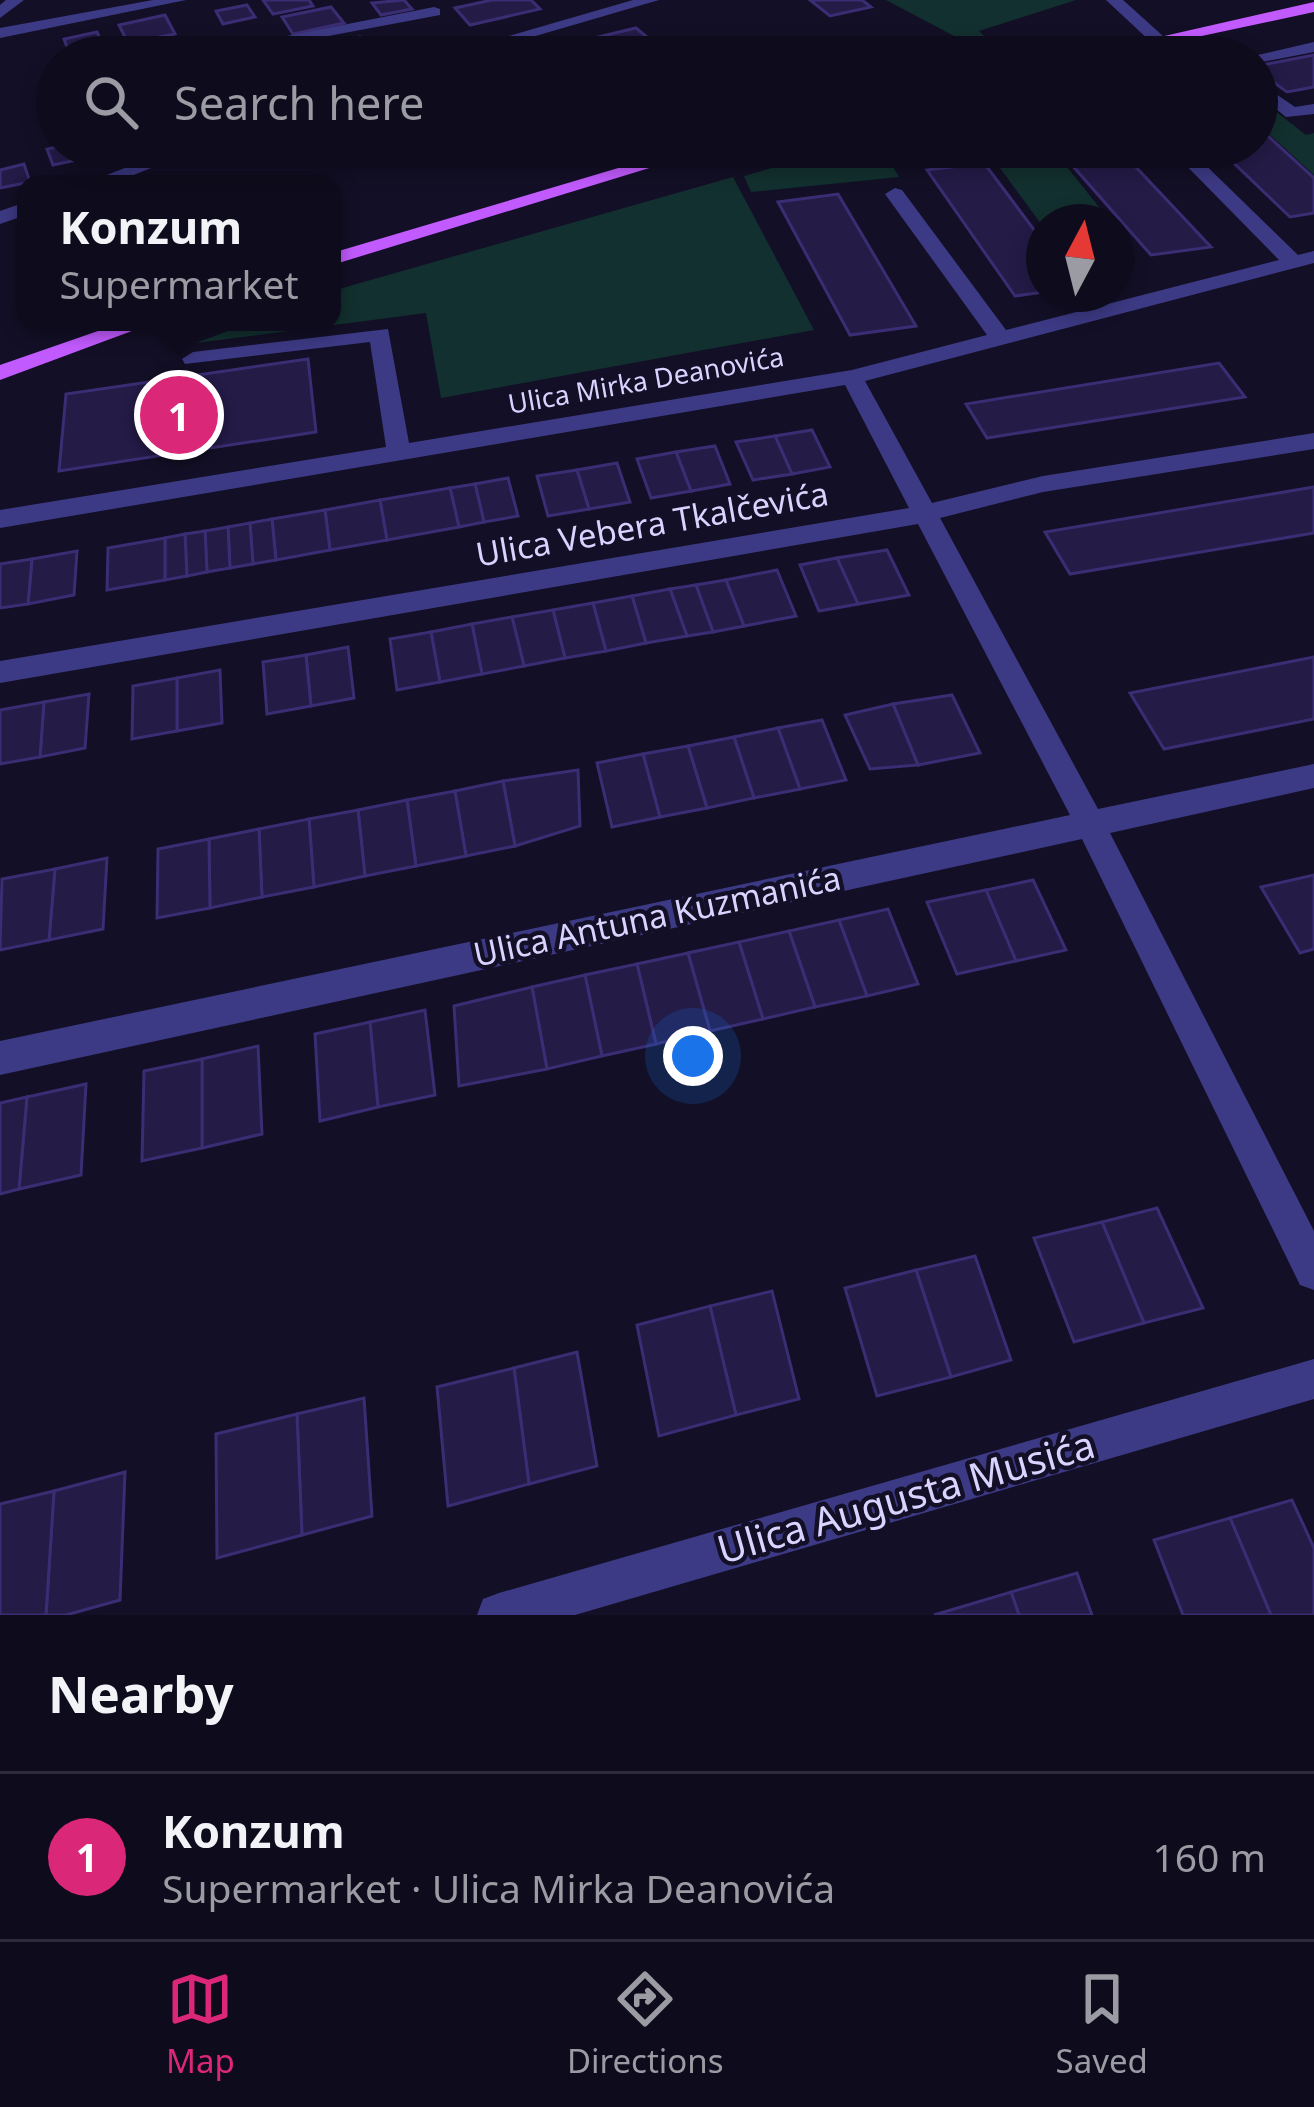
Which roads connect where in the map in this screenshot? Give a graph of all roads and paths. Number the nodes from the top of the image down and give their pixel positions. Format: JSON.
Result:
{"nodes":[{"id":1,"x":16,"y":0,"type":"edge"},
{"id":2,"x":178,"y":0,"type":"edge"},
{"id":3,"x":1114,"y":0,"type":"edge"},
{"id":4,"x":639,"y":1,"type":"edge"},
{"id":5,"x":430,"y":6,"type":"edge"},
{"id":6,"x":1314,"y":7,"type":"edge"},
{"id":7,"x":0,"y":13,"type":"edge"},
{"id":8,"x":0,"y":33,"type":"edge"},
{"id":9,"x":288,"y":36,"type":"edge"},
{"id":10,"x":442,"y":36,"type":"edge"},
{"id":11,"x":516,"y":36,"type":"edge"},
{"id":12,"x":1154,"y":36,"type":"edge"},
{"id":13,"x":1172,"y":36,"type":"edge"},
{"id":14,"x":1314,"y":46,"type":"edge"},
{"id":15,"x":1278,"y":54,"type":"edge"},
{"id":16,"x":1278,"y":102,"type":"edge"},
{"id":17,"x":1314,"y":109,"type":"edge"},
{"id":18,"x":638,"y":168,"type":"edge"},
{"id":19,"x":1201,"y":168,"type":"edge"},
{"id":20,"x":895,"y":194,"type":"dead end"},
{"id":21,"x":341,"y":256,"type":"edge"},
{"id":22,"x":1303,"y":259,"type":"edge"},
{"id":23,"x":119,"y":331,"type":"edge"},
{"id":24,"x":1001,"y":339,"type":"junction"},
{"id":25,"x":193,"y":359,"type":"dead end"},
{"id":26,"x":0,"y":373,"type":"edge"},
{"id":27,"x":852,"y":377,"type":"junction"},
{"id":28,"x":1314,"y":441,"type":"edge"},
{"id":29,"x":399,"y":453,"type":"junction"},
{"id":30,"x":923,"y":514,"type":"junction"},
{"id":31,"x":0,"y":519,"type":"edge"},
{"id":32,"x":0,"y":672,"type":"edge"},
{"id":33,"x":1314,"y":776,"type":"edge"},
{"id":34,"x":1089,"y":822,"type":"junction"},
{"id":35,"x":0,"y":1058,"type":"edge"},
{"id":36,"x":1314,"y":1271,"type":"edge"},
{"id":37,"x":1314,"y":1379,"type":"edge"},
{"id":38,"x":499,"y":1615,"type":"edge"}],
"edges":[{"from":1,"to":7,"type":"street"},
{"from":2,"to":8,"type":"street"},
{"from":3,"to":12,"type":"street"},
{"from":4,"to":11,"type":"street"},
{"from":5,"to":9,"type":"street"},
{"from":5,"to":10,"type":"street"},
{"from":6,"to":13,"type":"main road"},
{"from":14,"to":15,"type":"street"},
{"from":16,"to":17,"type":"street"},
{"from":18,"to":21,"type":"main road"},
{"from":19,"to":22,"type":"street","name":"Ulica Mirka Deanovića"},
{"from":20,"to":24,"type":"street"},
{"from":22,"to":24,"type":"street","name":"Ulica Mirka Deanovića"},
{"from":23,"to":26,"type":"main road"},
{"from":24,"to":27,"type":"street","name":"Ulica Mirka Deanovića"},
{"from":25,"to":29,"type":"street"},
{"from":27,"to":29,"type":"street","name":"Ulica Mirka Deanovića"},
{"from":27,"to":30,"type":"street"},
{"from":28,"to":30,"type":"street","name":"Ulica Vebera Tkalčevića"},
{"from":29,"to":31,"type":"street","name":"Ulica Mirka Deanovića"},
{"from":30,"to":32,"type":"street","name":"Ulica Vebera Tkalčevića"},
{"from":30,"to":34,"type":"street"},
{"from":33,"to":34,"type":"street","name":"Ulica Antuna Kuzmanića"},
{"from":34,"to":35,"type":"street","name":"Ulica Antuna Kuzmanića"},
{"from":34,"to":36,"type":"street"},
{"from":37,"to":38,"type":"street","name":"Ulica Augusta Musića"}]}
